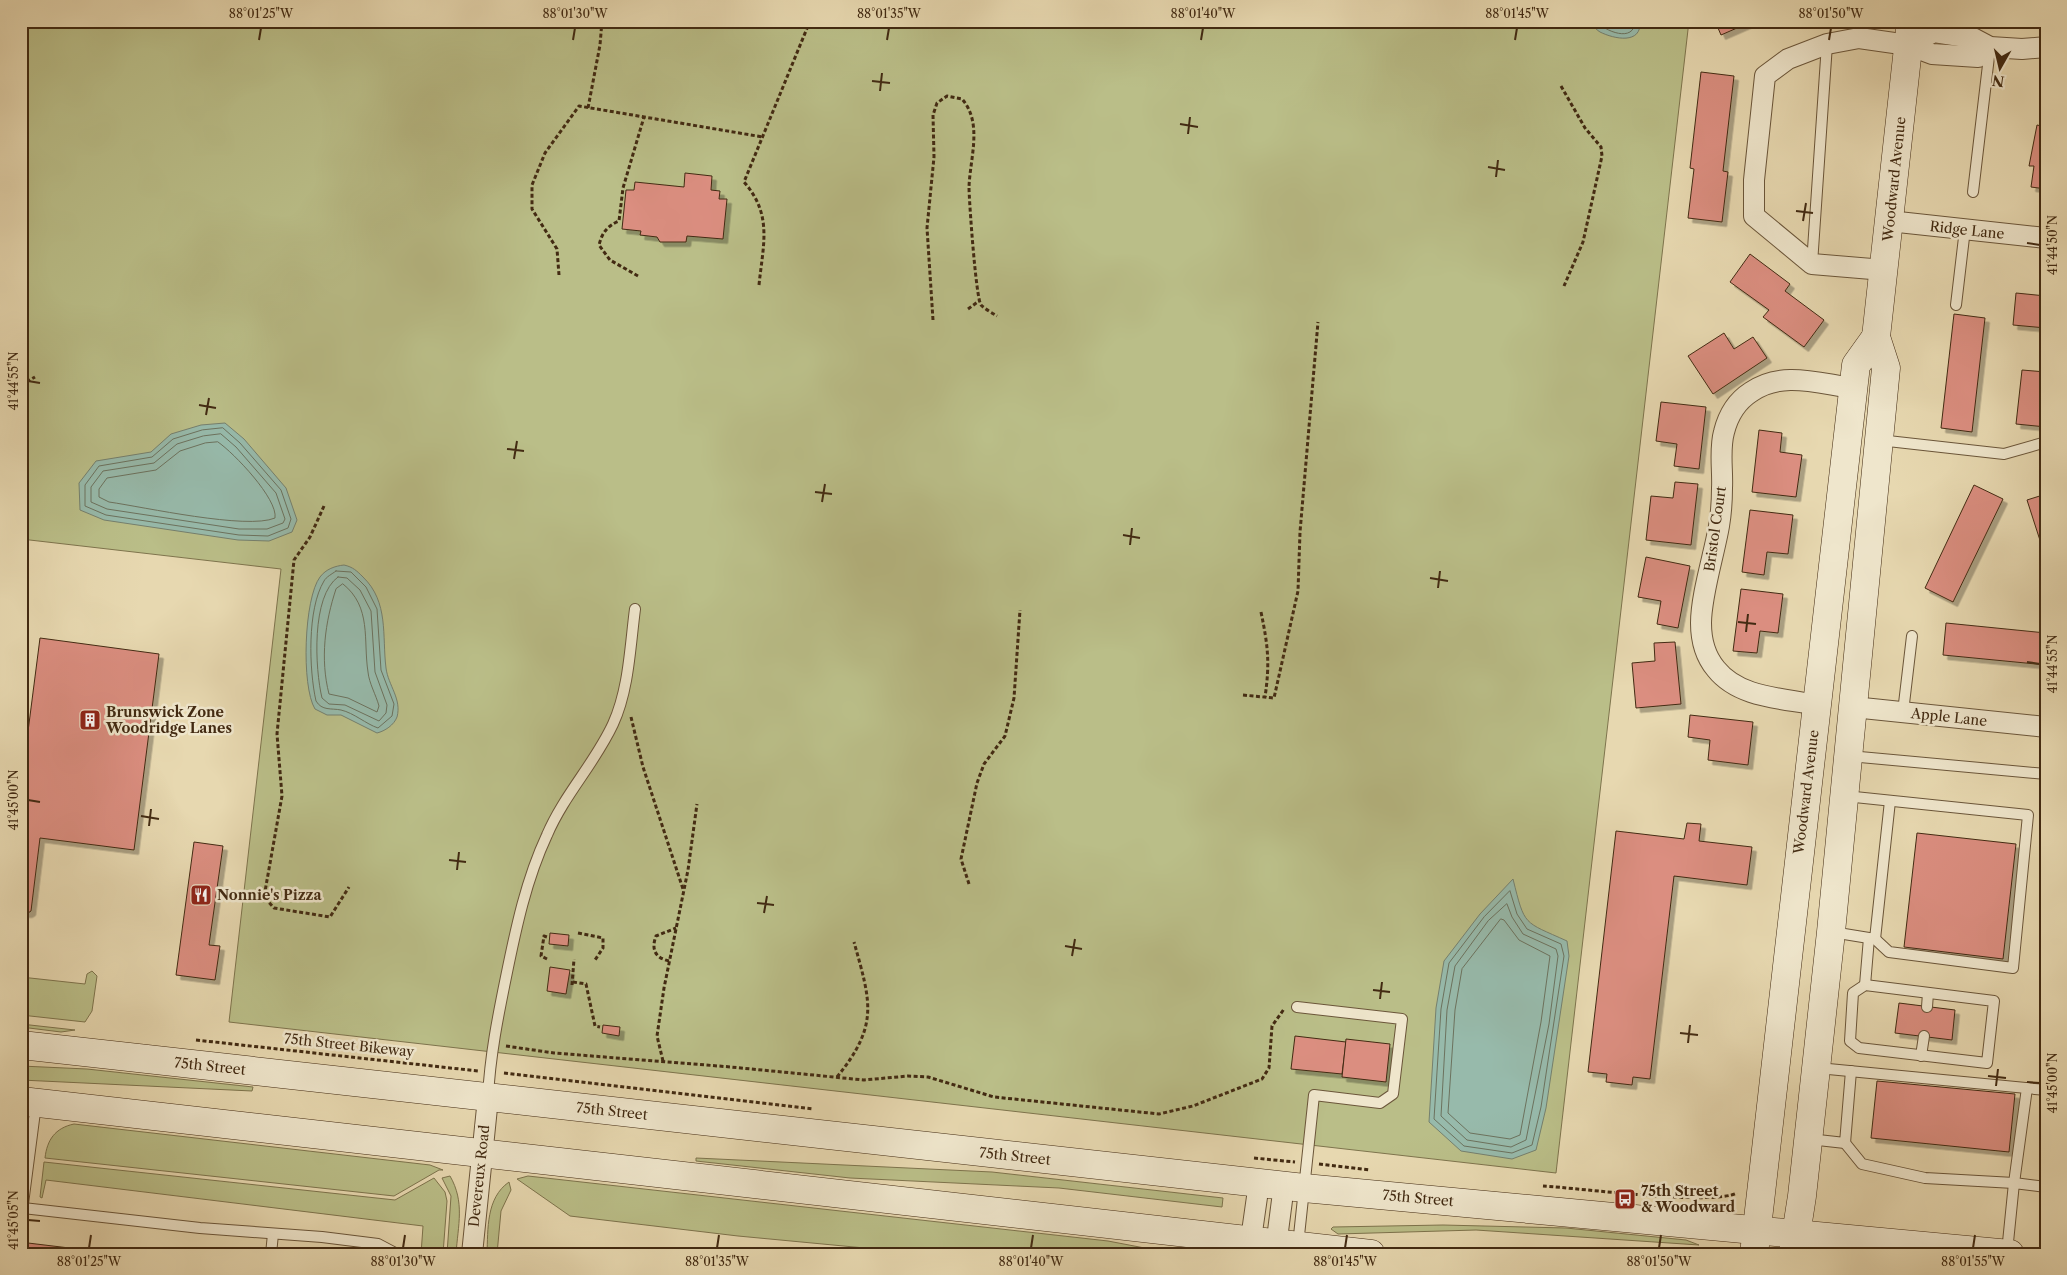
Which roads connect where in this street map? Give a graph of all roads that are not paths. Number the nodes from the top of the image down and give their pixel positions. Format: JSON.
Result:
{"nodes":[{"id":1,"x":1910,"y":33,"type":"edge"},
{"id":2,"x":1827,"y":44,"type":"junction"},
{"id":3,"x":1990,"y":47,"type":"junction"},
{"id":4,"x":2046,"y":47,"type":"edge"},
{"id":5,"x":1973,"y":192,"type":"dead end"},
{"id":6,"x":1889,"y":221,"type":"junction"},
{"id":7,"x":1965,"y":230,"type":"junction"},
{"id":8,"x":2046,"y":238,"type":"edge"},
{"id":9,"x":1812,"y":264,"type":"junction"},
{"id":10,"x":1884,"y":270,"type":"junction"},
{"id":11,"x":1956,"y":305,"type":"dead end"},
{"id":12,"x":1876,"y":337,"type":"junction"},
{"id":13,"x":1854,"y":388,"type":"junction"},
{"id":14,"x":1878,"y":440,"type":"junction"},
{"id":15,"x":2046,"y":442,"type":"edge"},
{"id":16,"x":635,"y":609,"type":"dead end"},
{"id":17,"x":1912,"y":636,"type":"dead end"},
{"id":18,"x":1816,"y":705,"type":"junction"},
{"id":19,"x":1852,"y":706,"type":"junction"},
{"id":20,"x":1903,"y":712,"type":"junction"},
{"id":21,"x":2046,"y":727,"type":"edge"},
{"id":22,"x":1848,"y":756,"type":"junction"},
{"id":23,"x":2046,"y":774,"type":"edge"},
{"id":24,"x":1845,"y":796,"type":"junction"},
{"id":25,"x":1890,"y":802,"type":"junction"},
{"id":26,"x":1831,"y":932,"type":"junction"},
{"id":27,"x":1872,"y":938,"type":"junction"},
{"id":28,"x":1865,"y":985,"type":"junction"},
{"id":29,"x":1928,"y":993,"type":"junction"},
{"id":30,"x":1297,"y":1007,"type":"road end"},
{"id":31,"x":1927,"y":1007,"type":"dead end"},
{"id":32,"x":1924,"y":1036,"type":"dead end"},
{"id":33,"x":21,"y":1045,"type":"edge"},
{"id":34,"x":1921,"y":1056,"type":"junction"},
{"id":35,"x":1816,"y":1068,"type":"junction"},
{"id":36,"x":1851,"y":1071,"type":"junction"},
{"id":37,"x":2027,"y":1088,"type":"junction"},
{"id":38,"x":2046,"y":1090,"type":"edge"},
{"id":39,"x":488,"y":1098,"type":"junction"},
{"id":40,"x":29,"y":1102,"type":"edge"},
{"id":41,"x":1808,"y":1139,"type":"junction"},
{"id":42,"x":1845,"y":1143,"type":"junction"},
{"id":43,"x":481,"y":1154,"type":"junction"},
{"id":44,"x":2014,"y":1183,"type":"junction"},
{"id":45,"x":1282,"y":1185,"type":"junction"},
{"id":46,"x":2046,"y":1187,"type":"edge"},
{"id":47,"x":23,"y":1208,"type":"junction"},
{"id":48,"x":21,"y":1219,"type":"edge"},
{"id":49,"x":273,"y":1234,"type":"junction"},
{"id":50,"x":1755,"y":1242,"type":"edge"},
{"id":51,"x":1795,"y":1243,"type":"edge"},
{"id":52,"x":1270,"y":1248,"type":"edge"},
{"id":53,"x":271,"y":1254,"type":"edge"},
{"id":54,"x":398,"y":1254,"type":"edge"},
{"id":55,"x":472,"y":1254,"type":"edge"},
{"id":56,"x":1371,"y":1254,"type":"edge"},
{"id":57,"x":2008,"y":1254,"type":"edge"}],
"edges":[{"from":1,"to":2,"type":"street"},
{"from":1,"to":3,"type":"street"},
{"from":1,"to":6,"type":"main road","name":"Woodward Avenue"},
{"from":2,"to":9,"type":"lane"},
{"from":2,"to":9,"type":"street"},
{"from":3,"to":4,"type":"street"},
{"from":3,"to":5,"type":"lane"},
{"from":6,"to":7,"type":"street","name":"Ridge Lane"},
{"from":6,"to":10,"type":"main road","name":"Woodward Avenue"},
{"from":7,"to":8,"type":"street","name":"Ridge Lane"},
{"from":7,"to":11,"type":"lane"},
{"from":9,"to":10,"type":"street"},
{"from":10,"to":12,"type":"main road","name":"Woodward Avenue"},
{"from":12,"to":13,"type":"main road","name":"Woodward Avenue"},
{"from":12,"to":14,"type":"main road","name":"Woodward Avenue"},
{"from":13,"to":18,"type":"main road","name":"Woodward Avenue"},
{"from":13,"to":18,"type":"street","name":"Bristol Court"},
{"from":14,"to":15,"type":"lane"},
{"from":14,"to":19,"type":"main road","name":"Woodward Avenue"},
{"from":16,"to":39,"type":"lane"},
{"from":17,"to":20,"type":"lane"},
{"from":18,"to":50,"type":"main road","name":"Woodward Avenue"},
{"from":19,"to":20,"type":"street","name":"Apple Lane"},
{"from":19,"to":22,"type":"main road","name":"Woodward Avenue"},
{"from":20,"to":21,"type":"street","name":"Apple Lane"},
{"from":22,"to":23,"type":"lane"},
{"from":22,"to":24,"type":"main road","name":"Woodward Avenue"},
{"from":24,"to":25,"type":"lane"},
{"from":24,"to":26,"type":"main road","name":"Woodward Avenue"},
{"from":25,"to":27,"type":"lane"},
{"from":25,"to":27,"type":"lane"},
{"from":26,"to":27,"type":"lane"},
{"from":26,"to":35,"type":"main road","name":"Woodward Avenue"},
{"from":27,"to":28,"type":"lane"},
{"from":28,"to":29,"type":"lane"},
{"from":28,"to":34,"type":"lane"},
{"from":29,"to":31,"type":"lane"},
{"from":29,"to":34,"type":"lane"},
{"from":30,"to":45,"type":"lane"},
{"from":32,"to":34,"type":"lane"},
{"from":33,"to":39,"type":"main road","name":"75th Street"},
{"from":35,"to":36,"type":"lane"},
{"from":35,"to":41,"type":"main road","name":"Woodward Avenue"},
{"from":36,"to":37,"type":"lane"},
{"from":36,"to":42,"type":"lane"},
{"from":37,"to":38,"type":"lane"},
{"from":37,"to":44,"type":"lane"},
{"from":39,"to":43,"type":"street","name":"Devereux Road"},
{"from":39,"to":45,"type":"main road","name":"75th Street"},
{"from":40,"to":43,"type":"main road"},
{"from":40,"to":47,"type":"lane"},
{"from":41,"to":42,"type":"lane"},
{"from":41,"to":51,"type":"main road","name":"Woodward Avenue"},
{"from":42,"to":44,"type":"lane"},
{"from":43,"to":52,"type":"main road"},
{"from":43,"to":55,"type":"street","name":"Devereux Road"},
{"from":44,"to":46,"type":"lane"},
{"from":44,"to":57,"type":"lane"},
{"from":45,"to":50,"type":"main road","name":"75th Street"},
{"from":45,"to":52,"type":"street"},
{"from":47,"to":48,"type":"lane"},
{"from":47,"to":49,"type":"lane"},
{"from":49,"to":53,"type":"lane"},
{"from":49,"to":54,"type":"lane"},
{"from":50,"to":51,"type":"main road","name":"75th Street"},
{"from":51,"to":57,"type":"main road","name":"75th Street"},
{"from":52,"to":56,"type":"main road"}]}
